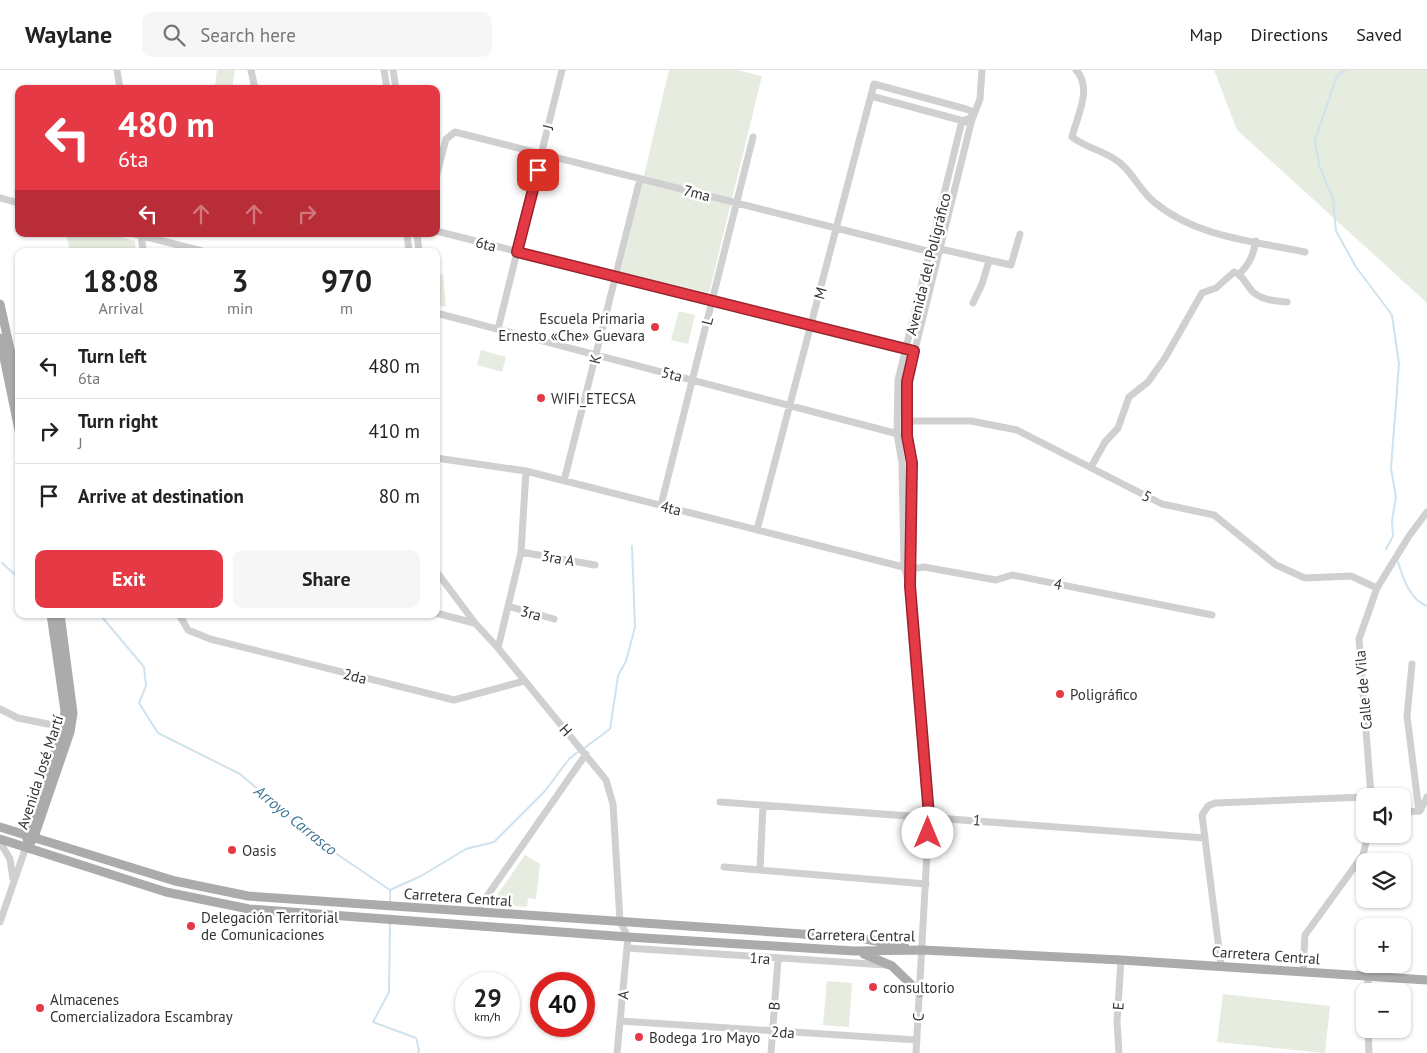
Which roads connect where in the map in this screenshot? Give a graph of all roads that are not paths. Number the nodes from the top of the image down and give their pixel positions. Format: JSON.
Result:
{"nodes":[{"id":1,"x":117,"y":70,"type":"edge"},
{"id":2,"x":251,"y":70,"type":"edge"},
{"id":3,"x":384,"y":70,"type":"edge"},
{"id":4,"x":393,"y":70,"type":"edge"},
{"id":5,"x":562,"y":70,"type":"edge"},
{"id":6,"x":982,"y":70,"type":"edge"},
{"id":7,"x":1076,"y":70,"type":"edge"},
{"id":8,"x":119,"y":85,"type":"edge"},
{"id":9,"x":254,"y":85,"type":"edge"},
{"id":10,"x":386,"y":85,"type":"edge"},
{"id":11,"x":395,"y":85,"type":"edge"},
{"id":12,"x":871,"y":96,"type":"junction"},
{"id":13,"x":972,"y":120,"type":"junction"},
{"id":14,"x":962,"y":121,"type":"junction"},
{"id":15,"x":753,"y":137,"type":"dead end"},
{"id":16,"x":440,"y":146,"type":"edge"},
{"id":17,"x":542,"y":154,"type":"junction"},
{"id":18,"x":640,"y":179,"type":"junction"},
{"id":19,"x":0,"y":198,"type":"edge"},
{"id":20,"x":15,"y":202,"type":"edge"},
{"id":21,"x":736,"y":203,"type":"junction"},
{"id":22,"x":836,"y":228,"type":"junction"},
{"id":23,"x":440,"y":232,"type":"edge"},
{"id":24,"x":1020,"y":234,"type":"dead end"},
{"id":25,"x":150,"y":237,"type":"edge"},
{"id":26,"x":1256,"y":241,"type":"junction"},
{"id":27,"x":191,"y":248,"type":"edge"},
{"id":28,"x":939,"y":250,"type":"junction"},
{"id":29,"x":517,"y":252,"type":"junction"},
{"id":30,"x":931,"y":252,"type":"junction"},
{"id":31,"x":1305,"y":252,"type":"dead end"},
{"id":32,"x":989,"y":261,"type":"junction"},
{"id":33,"x":1239,"y":274,"type":"junction"},
{"id":34,"x":616,"y":276,"type":"junction"},
{"id":35,"x":712,"y":300,"type":"junction"},
{"id":36,"x":1287,"y":302,"type":"dead end"},
{"id":37,"x":0,"y":304,"type":"edge"},
{"id":38,"x":973,"y":304,"type":"dead end"},
{"id":39,"x":440,"y":314,"type":"edge"},
{"id":40,"x":811,"y":325,"type":"junction"},
{"id":41,"x":498,"y":329,"type":"junction"},
{"id":42,"x":0,"y":338,"type":"edge"},
{"id":43,"x":911,"y":350,"type":"junction"},
{"id":44,"x":596,"y":355,"type":"junction"},
{"id":45,"x":15,"y":372,"type":"edge"},
{"id":46,"x":692,"y":380,"type":"junction"},
{"id":47,"x":790,"y":405,"type":"junction"},
{"id":48,"x":15,"y":411,"type":"edge"},
{"id":49,"x":907,"y":421,"type":"junction"},
{"id":50,"x":897,"y":434,"type":"junction"},
{"id":51,"x":907,"y":436,"type":"junction"},
{"id":52,"x":440,"y":459,"type":"edge"},
{"id":53,"x":1091,"y":467,"type":"junction"},
{"id":54,"x":526,"y":471,"type":"junction"},
{"id":55,"x":564,"y":481,"type":"junction"},
{"id":56,"x":661,"y":505,"type":"junction"},
{"id":57,"x":1427,"y":512,"type":"edge"},
{"id":58,"x":758,"y":530,"type":"junction"},
{"id":59,"x":521,"y":552,"type":"junction"},
{"id":60,"x":596,"y":565,"type":"dead end"},
{"id":61,"x":907,"y":568,"type":"junction"},
{"id":62,"x":440,"y":576,"type":"edge"},
{"id":63,"x":1377,"y":588,"type":"junction"},
{"id":64,"x":508,"y":606,"type":"junction"},
{"id":65,"x":440,"y":614,"type":"edge"},
{"id":66,"x":1212,"y":615,"type":"dead end"},
{"id":67,"x":52,"y":618,"type":"edge"},
{"id":68,"x":61,"y":618,"type":"edge"},
{"id":69,"x":181,"y":618,"type":"edge"},
{"id":70,"x":554,"y":619,"type":"dead end"},
{"id":71,"x":474,"y":623,"type":"junction"},
{"id":72,"x":498,"y":648,"type":"junction"},
{"id":73,"x":1412,"y":664,"type":"dead end"},
{"id":74,"x":524,"y":681,"type":"junction"},
{"id":75,"x":0,"y":709,"type":"edge"},
{"id":76,"x":63,"y":727,"type":"junction"},
{"id":77,"x":586,"y":754,"type":"junction"},
{"id":78,"x":1370,"y":788,"type":"edge"},
{"id":79,"x":1427,"y":797,"type":"edge"},
{"id":80,"x":1356,"y":798,"type":"edge"},
{"id":81,"x":720,"y":802,"type":"dead end"},
{"id":82,"x":763,"y":805,"type":"junction"},
{"id":83,"x":1411,"y":811,"type":"edge"},
{"id":84,"x":1419,"y":811,"type":"junction"},
{"id":85,"x":929,"y":816,"type":"junction"},
{"id":86,"x":0,"y":827,"type":"edge"},
{"id":87,"x":31,"y":836,"type":"junction"},
{"id":88,"x":1205,"y":838,"type":"junction"},
{"id":89,"x":0,"y":841,"type":"edge"},
{"id":90,"x":1366,"y":843,"type":"edge"},
{"id":91,"x":26,"y":847,"type":"junction"},
{"id":92,"x":724,"y":867,"type":"dead end"},
{"id":93,"x":760,"y":870,"type":"junction"},
{"id":94,"x":175,"y":881,"type":"junction"},
{"id":95,"x":13,"y":884,"type":"junction"},
{"id":96,"x":926,"y":884,"type":"junction"},
{"id":97,"x":166,"y":892,"type":"junction"},
{"id":98,"x":476,"y":912,"type":"junction"},
{"id":99,"x":620,"y":921,"type":"junction"},
{"id":100,"x":0,"y":922,"type":"edge"},
{"id":101,"x":628,"y":938,"type":"junction"},
{"id":102,"x":627,"y":948,"type":"junction"},
{"id":103,"x":923,"y":950,"type":"junction"},
{"id":104,"x":854,"y":952,"type":"junction"},
{"id":105,"x":778,"y":959,"type":"junction"},
{"id":106,"x":1121,"y":960,"type":"junction"},
{"id":107,"x":1221,"y":965,"type":"junction"},
{"id":108,"x":892,"y":966,"type":"junction"},
{"id":109,"x":1302,"y":971,"type":"junction"},
{"id":110,"x":1368,"y":976,"type":"junction"},
{"id":111,"x":1427,"y":980,"type":"edge"},
{"id":112,"x":1368,"y":983,"type":"edge"},
{"id":113,"x":920,"y":993,"type":"junction"},
{"id":114,"x":620,"y":1021,"type":"junction"},
{"id":115,"x":772,"y":1031,"type":"junction"},
{"id":116,"x":1368,"y":1038,"type":"edge"},
{"id":117,"x":917,"y":1040,"type":"junction"},
{"id":118,"x":617,"y":1053,"type":"edge"},
{"id":119,"x":771,"y":1053,"type":"edge"},
{"id":120,"x":916,"y":1053,"type":"edge"},
{"id":121,"x":1119,"y":1053,"type":"edge"},
{"id":122,"x":1369,"y":1053,"type":"edge"}],
"edges":[{"from":1,"to":8,"type":"street"},
{"from":2,"to":9,"type":"street"},
{"from":3,"to":10,"type":"street"},
{"from":4,"to":11,"type":"street"},
{"from":5,"to":17,"type":"street","name":"J"},
{"from":6,"to":13,"type":"street","name":"Avenida del Poligráfico"},
{"from":7,"to":26,"type":"street"},
{"from":12,"to":13,"type":"street","name":"M"},
{"from":12,"to":14,"type":"street"},
{"from":12,"to":22,"type":"street","name":"M"},
{"from":13,"to":14,"type":"street"},
{"from":13,"to":28,"type":"street","name":"Avenida del Poligráfico"},
{"from":14,"to":30,"type":"street","name":"Avenida del Poligráfico"},
{"from":15,"to":21,"type":"street","name":"L"},
{"from":16,"to":17,"type":"street","name":"7ma"},
{"from":17,"to":18,"type":"street","name":"7ma"},
{"from":17,"to":29,"type":"street","name":"J"},
{"from":18,"to":21,"type":"street","name":"7ma"},
{"from":18,"to":34,"type":"street","name":"K"},
{"from":19,"to":20,"type":"street"},
{"from":21,"to":22,"type":"street","name":"7ma"},
{"from":21,"to":35,"type":"street","name":"L"},
{"from":22,"to":30,"type":"street","name":"7ma"},
{"from":22,"to":40,"type":"street","name":"M"},
{"from":23,"to":29,"type":"street","name":"6ta"},
{"from":24,"to":32,"type":"street"},
{"from":25,"to":27,"type":"street"},
{"from":26,"to":31,"type":"street"},
{"from":26,"to":33,"type":"street"},
{"from":28,"to":30,"type":"street","name":"7ma"},
{"from":28,"to":32,"type":"street"},
{"from":28,"to":43,"type":"street","name":"Avenida del Poligráfico"},
{"from":29,"to":34,"type":"street","name":"6ta"},
{"from":29,"to":41,"type":"street","name":"J"},
{"from":30,"to":43,"type":"street","name":"Avenida del Poligráfico"},
{"from":32,"to":38,"type":"street"},
{"from":33,"to":36,"type":"street"},
{"from":33,"to":53,"type":"street"},
{"from":34,"to":35,"type":"street","name":"6ta"},
{"from":34,"to":44,"type":"street","name":"K"},
{"from":35,"to":40,"type":"street","name":"6ta"},
{"from":35,"to":46,"type":"street","name":"L"},
{"from":37,"to":45,"type":"main road"},
{"from":39,"to":41,"type":"street","name":"5ta"},
{"from":40,"to":43,"type":"street","name":"6ta"},
{"from":40,"to":47,"type":"street","name":"M"},
{"from":41,"to":44,"type":"street","name":"5ta"},
{"from":42,"to":48,"type":"main road"},
{"from":43,"to":49,"type":"street","name":"Avenida del Poligráfico"},
{"from":43,"to":50,"type":"street","name":"Avenida del Poligráfico"},
{"from":44,"to":46,"type":"street","name":"5ta"},
{"from":44,"to":55,"type":"street","name":"K"},
{"from":46,"to":47,"type":"street","name":"5ta"},
{"from":46,"to":56,"type":"street","name":"L"},
{"from":47,"to":50,"type":"street","name":"5ta"},
{"from":47,"to":58,"type":"street","name":"M"},
{"from":49,"to":51,"type":"street","name":"Avenida del Poligráfico"},
{"from":49,"to":53,"type":"street","name":"5"},
{"from":50,"to":51,"type":"street","name":"5ta"},
{"from":50,"to":61,"type":"street","name":"Avenida del Poligráfico"},
{"from":51,"to":61,"type":"street","name":"Avenida del Poligráfico"},
{"from":52,"to":54,"type":"street","name":"4ta"},
{"from":53,"to":63,"type":"street","name":"5"},
{"from":54,"to":55,"type":"street","name":"4ta"},
{"from":54,"to":59,"type":"street"},
{"from":55,"to":56,"type":"street","name":"4ta"},
{"from":56,"to":58,"type":"street","name":"4ta"},
{"from":57,"to":63,"type":"street","name":"Calle de Vila"},
{"from":58,"to":61,"type":"street","name":"4ta"},
{"from":59,"to":60,"type":"street","name":"3ra A"},
{"from":59,"to":64,"type":"street"},
{"from":61,"to":66,"type":"street","name":"4"},
{"from":61,"to":85,"type":"street","name":"Avenida del Poligráfico"},
{"from":62,"to":71,"type":"street","name":"H"},
{"from":63,"to":78,"type":"street","name":"Calle de Vila"},
{"from":64,"to":70,"type":"street","name":"3ra"},
{"from":64,"to":72,"type":"street"},
{"from":65,"to":71,"type":"street"},
{"from":67,"to":76,"type":"main road","name":"Avenida José Martí"},
{"from":68,"to":87,"type":"main road","name":"Avenida José Martí"},
{"from":69,"to":74,"type":"street","name":"2da"},
{"from":71,"to":72,"type":"street","name":"H"},
{"from":72,"to":74,"type":"street","name":"H"},
{"from":73,"to":84,"type":"street"},
{"from":74,"to":77,"type":"street","name":"H"},
{"from":75,"to":76,"type":"street"},
{"from":76,"to":87,"type":"main road","name":"Avenida José Martí"},
{"from":77,"to":98,"type":"street"},
{"from":77,"to":99,"type":"street","name":"H"},
{"from":79,"to":84,"type":"street"},
{"from":80,"to":88,"type":"street"},
{"from":81,"to":82,"type":"street","name":"1"},
{"from":82,"to":85,"type":"street","name":"1"},
{"from":82,"to":93,"type":"street"},
{"from":83,"to":84,"type":"street"},
{"from":85,"to":88,"type":"street","name":"1"},
{"from":85,"to":96,"type":"street","name":"Avenida del Poligráfico"},
{"from":86,"to":87,"type":"main road","name":"Carretera Central"},
{"from":87,"to":91,"type":"main road","name":"Avenida José Martí"},
{"from":87,"to":94,"type":"main road","name":"Carretera Central"},
{"from":88,"to":107,"type":"street"},
{"from":89,"to":91,"type":"main road","name":"Carretera Central"},
{"from":89,"to":95,"type":"street"},
{"from":90,"to":109,"type":"street"},
{"from":91,"to":95,"type":"street"},
{"from":91,"to":97,"type":"main road","name":"Carretera Central"},
{"from":92,"to":93,"type":"street"},
{"from":93,"to":96,"type":"street"},
{"from":94,"to":97,"type":"main road"},
{"from":94,"to":98,"type":"main road","name":"Carretera Central"},
{"from":95,"to":100,"type":"street"},
{"from":96,"to":103,"type":"street","name":"Avenida del Poligráfico"},
{"from":97,"to":101,"type":"main road","name":"Carretera Central"},
{"from":98,"to":99,"type":"main road","name":"Carretera Central"},
{"from":99,"to":101,"type":"street"},
{"from":99,"to":103,"type":"main road","name":"Carretera Central"},
{"from":101,"to":102,"type":"street","name":"A"},
{"from":101,"to":104,"type":"main road","name":"Carretera Central"},
{"from":102,"to":105,"type":"street","name":"1ra"},
{"from":102,"to":114,"type":"street","name":"A"},
{"from":103,"to":104,"type":"main road","name":"Carretera Central"},
{"from":103,"to":106,"type":"main road","name":"Carretera Central"},
{"from":103,"to":113,"type":"street","name":"C"},
{"from":104,"to":108,"type":"main road"},
{"from":105,"to":108,"type":"street","name":"1ra"},
{"from":105,"to":115,"type":"street","name":"B"},
{"from":106,"to":107,"type":"main road","name":"Carretera Central"},
{"from":106,"to":121,"type":"street","name":"E"},
{"from":107,"to":109,"type":"main road","name":"Carretera Central"},
{"from":108,"to":113,"type":"main road"},
{"from":109,"to":110,"type":"main road","name":"Carretera Central"},
{"from":110,"to":111,"type":"main road","name":"Carretera Central"},
{"from":110,"to":112,"type":"street"},
{"from":113,"to":117,"type":"street","name":"C"},
{"from":114,"to":115,"type":"street","name":"2da"},
{"from":114,"to":118,"type":"street","name":"A"},
{"from":115,"to":117,"type":"street","name":"2da"},
{"from":115,"to":119,"type":"street","name":"B"},
{"from":116,"to":122,"type":"street"},
{"from":117,"to":120,"type":"street","name":"C"}]}
